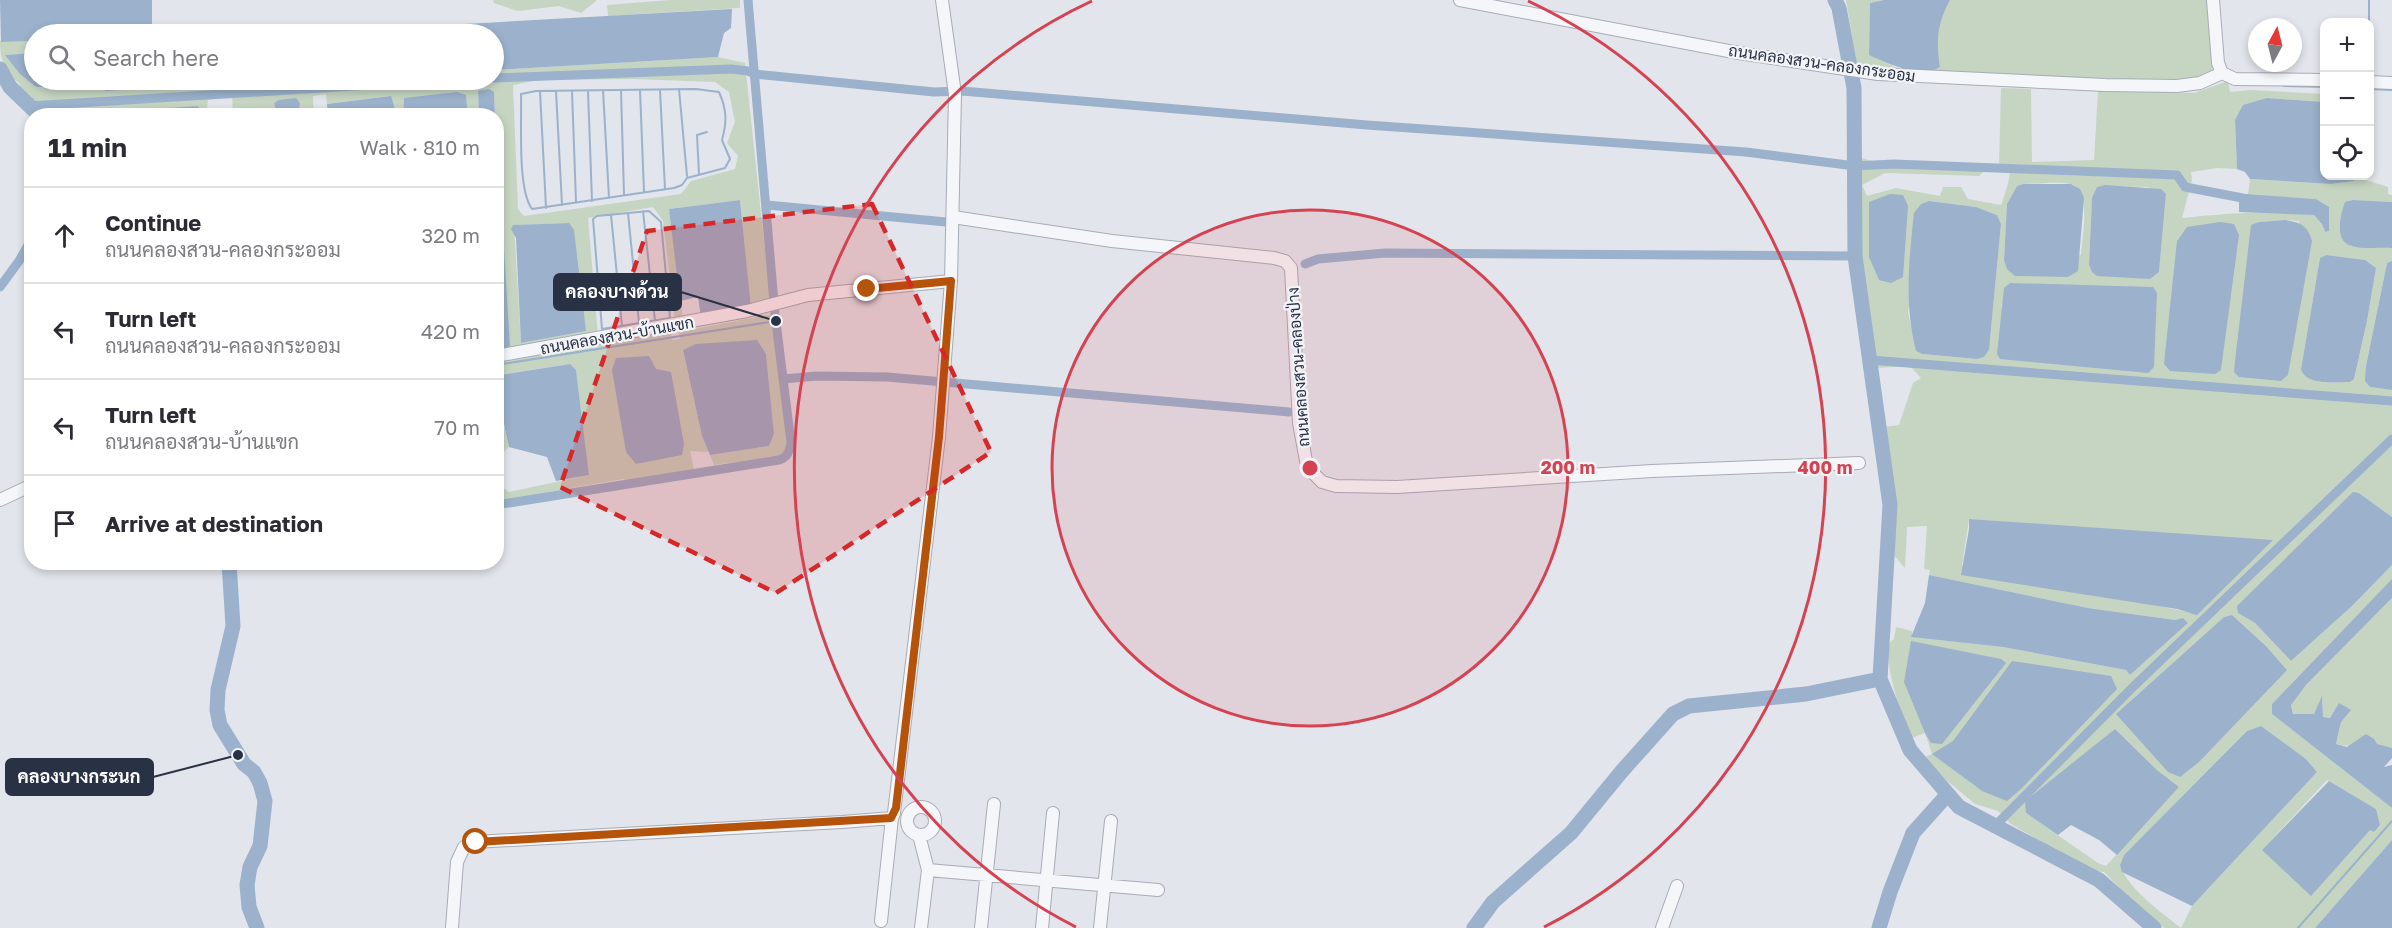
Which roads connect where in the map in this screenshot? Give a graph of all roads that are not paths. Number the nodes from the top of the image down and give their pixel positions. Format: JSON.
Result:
{"nodes":[{"id":1,"x":942,"y":0,"type":"edge"},
{"id":2,"x":1460,"y":0,"type":"edge"},
{"id":3,"x":2213,"y":0,"type":"edge"},
{"id":4,"x":2222,"y":73,"type":"junction"},
{"id":5,"x":2320,"y":80,"type":"edge"},
{"id":6,"x":2374,"y":82,"type":"edge"},
{"id":7,"x":2392,"y":83,"type":"edge"},
{"id":8,"x":953,"y":217,"type":"junction"},
{"id":9,"x":951,"y":281,"type":"junction"},
{"id":10,"x":504,"y":355,"type":"edge"},
{"id":11,"x":1859,"y":463,"type":"dead end"},
{"id":12,"x":24,"y":489,"type":"edge"},
{"id":13,"x":0,"y":500,"type":"edge"},
{"id":14,"x":994,"y":804,"type":"dead end"},
{"id":15,"x":1053,"y":813,"type":"dead end"},
{"id":16,"x":893,"y":816,"type":"junction"},
{"id":17,"x":906,"y":819,"type":"junction"},
{"id":18,"x":1111,"y":821,"type":"dead end"},
{"id":19,"x":919,"y":835,"type":"junction"},
{"id":20,"x":928,"y":870,"type":"junction"},
{"id":21,"x":987,"y":877,"type":"junction"},
{"id":22,"x":1047,"y":881,"type":"junction"},
{"id":23,"x":1104,"y":886,"type":"junction"},
{"id":24,"x":1677,"y":886,"type":"dead end"},
{"id":25,"x":1158,"y":890,"type":"dead end"},
{"id":26,"x":881,"y":921,"type":"dead end"},
{"id":27,"x":452,"y":928,"type":"edge"},
{"id":28,"x":921,"y":928,"type":"edge"},
{"id":29,"x":981,"y":928,"type":"edge"},
{"id":30,"x":1042,"y":928,"type":"edge"},
{"id":31,"x":1100,"y":928,"type":"edge"},
{"id":32,"x":1662,"y":928,"type":"edge"}],
"edges":[{"from":1,"to":8,"type":"street"},
{"from":2,"to":4,"type":"street","name":"ถนนคลองสวน-คลองกระออม"},
{"from":3,"to":4,"type":"street"},
{"from":4,"to":5,"type":"street"},
{"from":6,"to":7,"type":"street"},
{"from":8,"to":9,"type":"street"},
{"from":8,"to":11,"type":"street","name":"ถนนคลองสวน-คลองป่าง"},
{"from":9,"to":10,"type":"street","name":"ถนนคลองสวน-บ้านแขก"},
{"from":9,"to":16,"type":"street"},
{"from":12,"to":13,"type":"street"},
{"from":14,"to":21,"type":"street"},
{"from":15,"to":22,"type":"street"},
{"from":16,"to":17,"type":"street"},
{"from":16,"to":26,"type":"street"},
{"from":16,"to":27,"type":"street"},
{"from":17,"to":19,"type":"street"},
{"from":17,"to":19,"type":"street"},
{"from":18,"to":23,"type":"street"},
{"from":19,"to":20,"type":"street"},
{"from":20,"to":21,"type":"street"},
{"from":20,"to":28,"type":"street"},
{"from":21,"to":22,"type":"street"},
{"from":21,"to":29,"type":"street"},
{"from":22,"to":23,"type":"street"},
{"from":22,"to":30,"type":"street"},
{"from":23,"to":25,"type":"street"},
{"from":23,"to":31,"type":"street"},
{"from":24,"to":32,"type":"street"}]}
